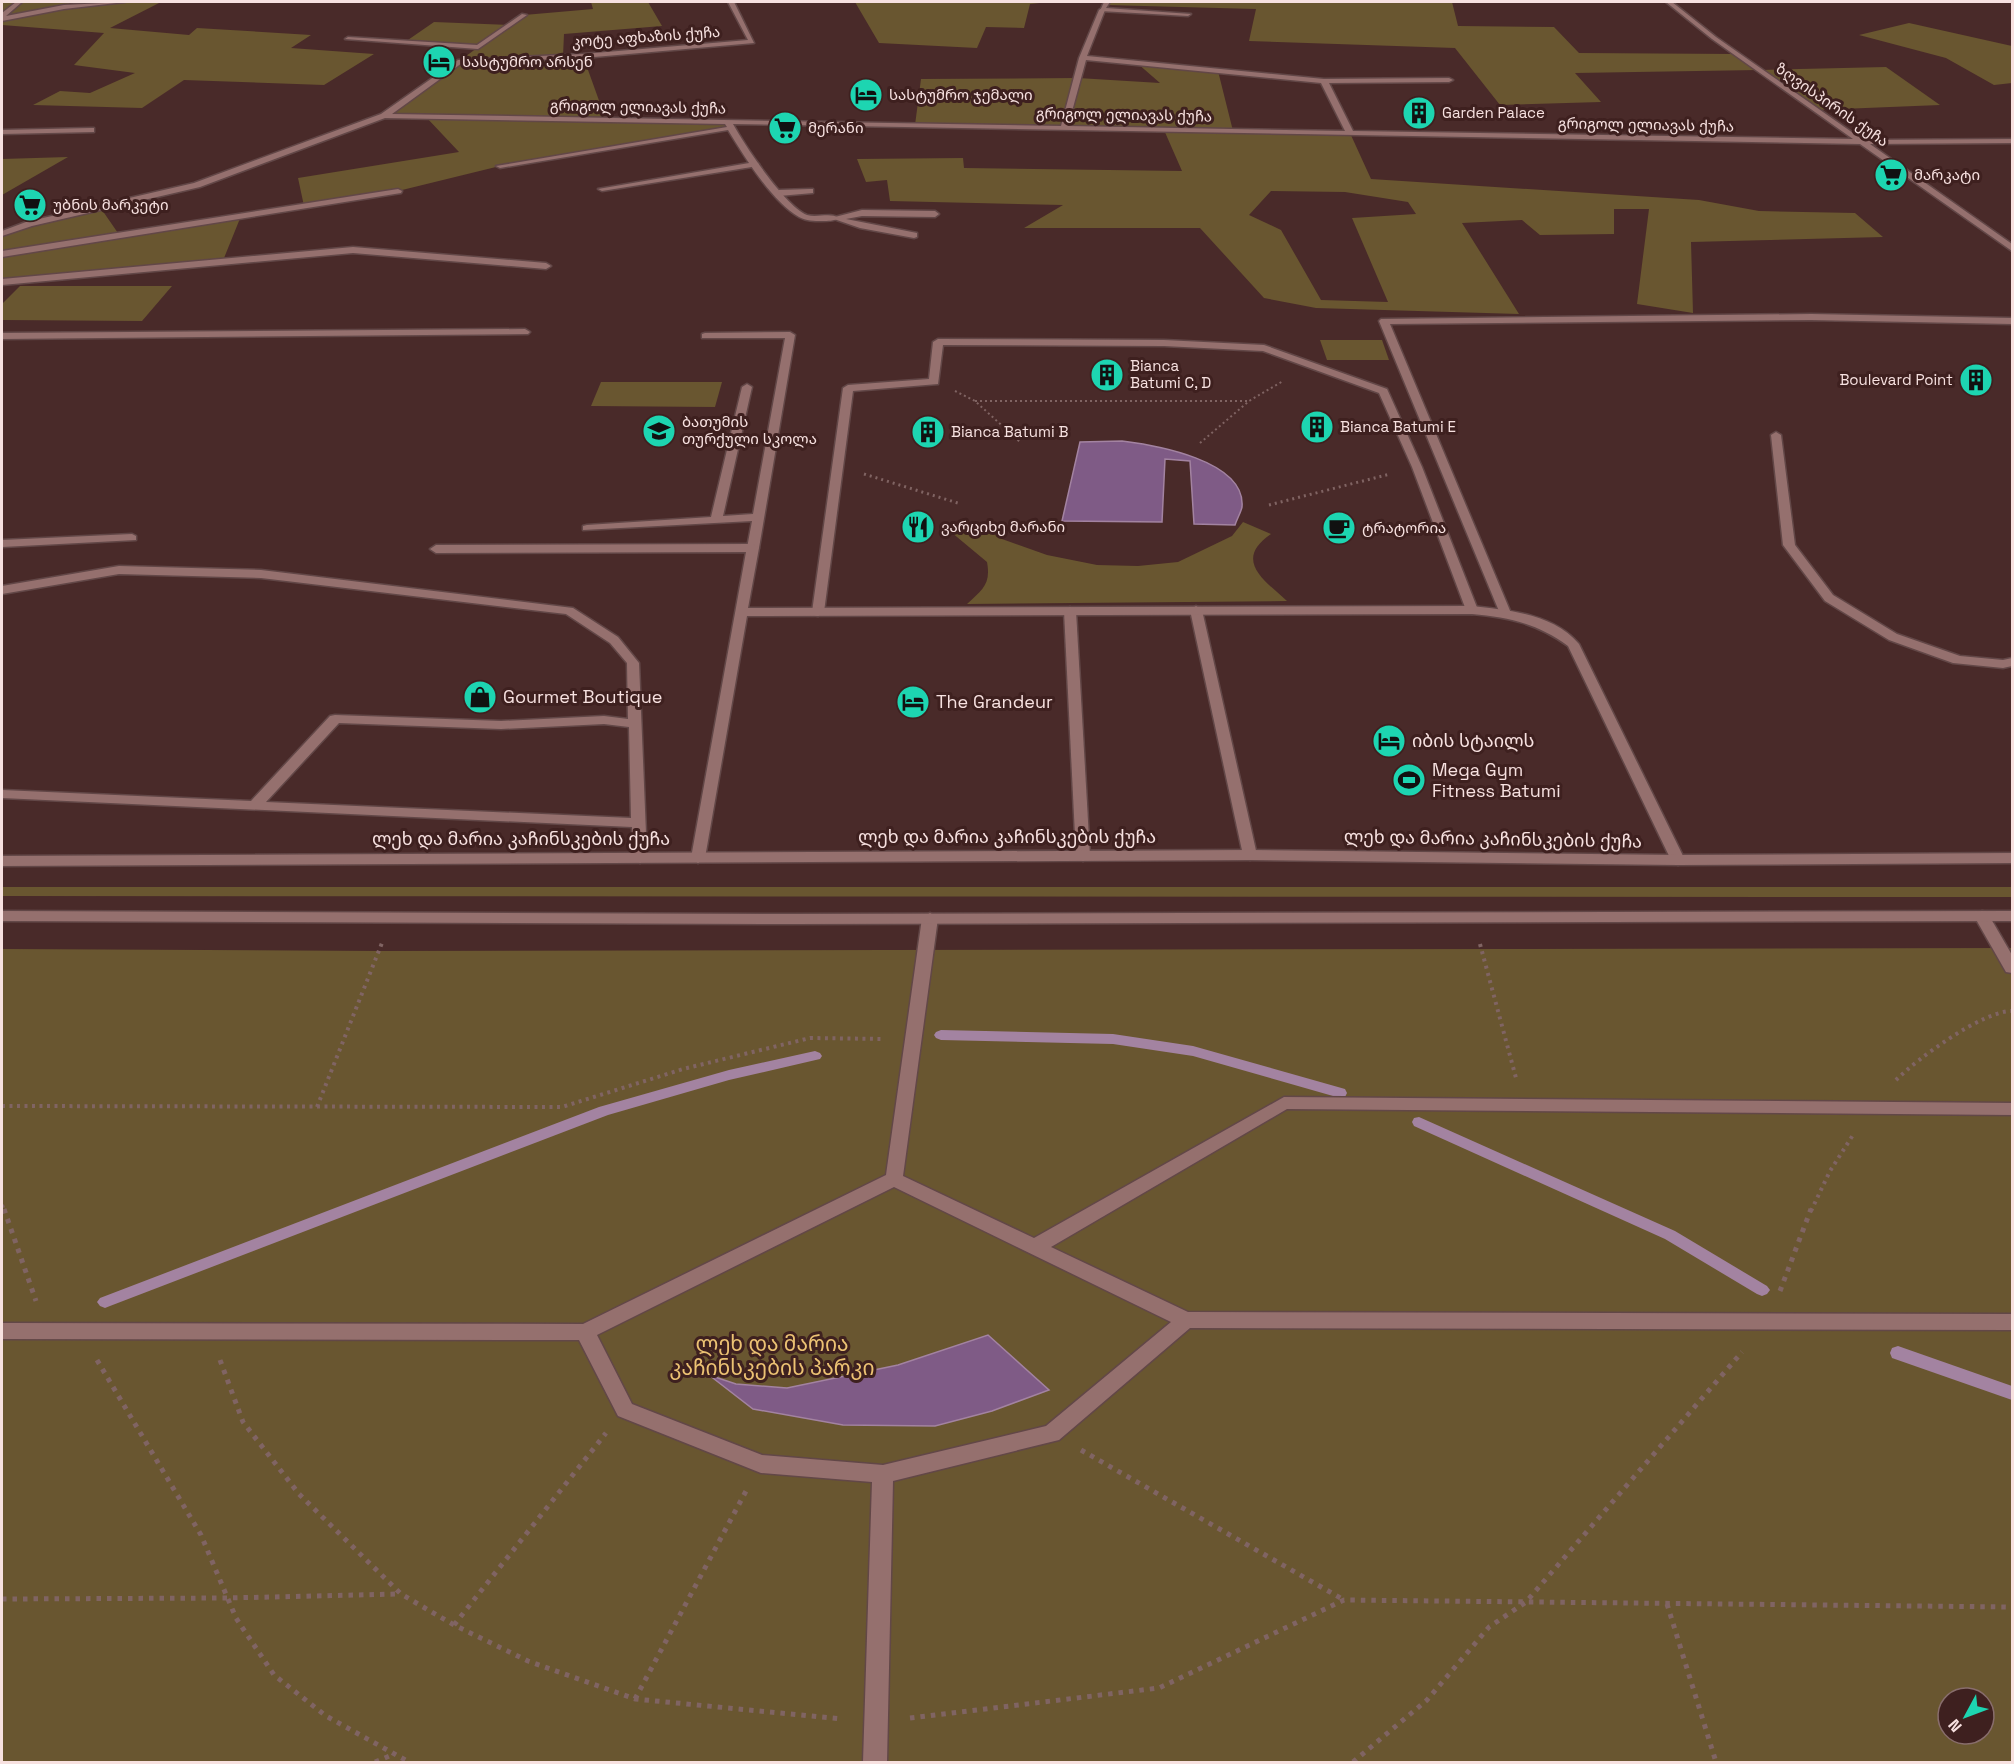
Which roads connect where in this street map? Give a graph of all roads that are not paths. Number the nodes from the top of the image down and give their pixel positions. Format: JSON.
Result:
{"nodes":[{"id":1,"x":20,"y":2,"type":"edge"},
{"id":2,"x":122,"y":2,"type":"edge"},
{"id":3,"x":730,"y":2,"type":"edge"},
{"id":4,"x":1107,"y":2,"type":"edge"},
{"id":5,"x":1669,"y":2,"type":"edge"},
{"id":6,"x":1102,"y":10,"type":"junction"},
{"id":7,"x":1188,"y":14,"type":"dead end"},
{"id":8,"x":524,"y":15,"type":"dead end"},
{"id":9,"x":2,"y":18,"type":"edge"},
{"id":10,"x":348,"y":39,"type":"dead end"},
{"id":11,"x":478,"y":47,"type":"junction"},
{"id":12,"x":1083,"y":58,"type":"junction"},
{"id":13,"x":460,"y":61,"type":"junction"},
{"id":14,"x":1449,"y":80,"type":"dead end"},
{"id":15,"x":1324,"y":81,"type":"junction"},
{"id":16,"x":384,"y":116,"type":"junction"},
{"id":17,"x":729,"y":125,"type":"junction"},
{"id":18,"x":1064,"y":128,"type":"junction"},
{"id":19,"x":91,"y":130,"type":"dead end"},
{"id":20,"x":2,"y":132,"type":"edge"},
{"id":21,"x":1350,"y":133,"type":"junction"},
{"id":22,"x":2013,"y":141,"type":"edge"},
{"id":23,"x":1862,"y":142,"type":"junction"},
{"id":24,"x":755,"y":164,"type":"junction"},
{"id":25,"x":500,"y":166,"type":"dead end"},
{"id":26,"x":602,"y":189,"type":"dead end"},
{"id":27,"x":398,"y":191,"type":"dead end"},
{"id":28,"x":810,"y":191,"type":"dead end"},
{"id":29,"x":779,"y":193,"type":"junction"},
{"id":30,"x":935,"y":214,"type":"dead end"},
{"id":31,"x":835,"y":218,"type":"junction"},
{"id":32,"x":2,"y":234,"type":"edge"},
{"id":33,"x":914,"y":235,"type":"dead end"},
{"id":34,"x":2013,"y":248,"type":"edge"},
{"id":35,"x":2,"y":255,"type":"edge"},
{"id":36,"x":546,"y":266,"type":"dead end"},
{"id":37,"x":2,"y":282,"type":"edge"},
{"id":38,"x":2013,"y":321,"type":"edge"},
{"id":39,"x":525,"y":332,"type":"dead end"},
{"id":40,"x":2,"y":336,"type":"edge"},
{"id":41,"x":705,"y":336,"type":"dead end"},
{"id":42,"x":747,"y":387,"type":"dead end"},
{"id":43,"x":1776,"y":435,"type":"dead end"},
{"id":44,"x":757,"y":517,"type":"junction"},
{"id":45,"x":716,"y":520,"type":"junction"},
{"id":46,"x":588,"y":528,"type":"dead end"},
{"id":47,"x":132,"y":538,"type":"dead end"},
{"id":48,"x":2,"y":544,"type":"edge"},
{"id":49,"x":753,"y":548,"type":"junction"},
{"id":50,"x":436,"y":549,"type":"dead end"},
{"id":51,"x":2,"y":590,"type":"edge"},
{"id":52,"x":1472,"y":609,"type":"junction"},
{"id":53,"x":1196,"y":610,"type":"junction"},
{"id":54,"x":1071,"y":611,"type":"junction"},
{"id":55,"x":741,"y":612,"type":"junction"},
{"id":56,"x":818,"y":612,"type":"junction"},
{"id":57,"x":1505,"y":613,"type":"junction"},
{"id":58,"x":2013,"y":662,"type":"edge"},
{"id":59,"x":635,"y":724,"type":"junction"},
{"id":60,"x":2,"y":794,"type":"edge"},
{"id":61,"x":254,"y":806,"type":"junction"},
{"id":62,"x":638,"y":823,"type":"junction"},
{"id":63,"x":1250,"y":855,"type":"junction"},
{"id":64,"x":1083,"y":856,"type":"junction"},
{"id":65,"x":640,"y":858,"type":"junction"},
{"id":66,"x":698,"y":858,"type":"junction"},
{"id":67,"x":2013,"y":858,"type":"edge"},
{"id":68,"x":1678,"y":860,"type":"junction"},
{"id":69,"x":2,"y":861,"type":"edge"},
{"id":70,"x":2,"y":916,"type":"edge"},
{"id":71,"x":1982,"y":916,"type":"junction"},
{"id":72,"x":2013,"y":916,"type":"edge"},
{"id":73,"x":930,"y":918,"type":"junction"},
{"id":74,"x":2013,"y":968,"type":"edge"},
{"id":75,"x":2013,"y":1109,"type":"edge"},
{"id":76,"x":894,"y":1179,"type":"junction"},
{"id":77,"x":1035,"y":1247,"type":"junction"},
{"id":78,"x":1186,"y":1320,"type":"junction"},
{"id":79,"x":2013,"y":1322,"type":"edge"},
{"id":80,"x":2,"y":1331,"type":"edge"},
{"id":81,"x":585,"y":1332,"type":"junction"},
{"id":82,"x":883,"y":1474,"type":"junction"},
{"id":83,"x":875,"y":1762,"type":"edge"}],
"edges":[{"from":1,"to":9,"type":"street"},
{"from":2,"to":9,"type":"street"},
{"from":3,"to":13,"type":"street","name":"კოტე აფხაზის ქუჩა"},
{"from":4,"to":6,"type":"street"},
{"from":5,"to":23,"type":"street","name":"ზღვისპირის ქუჩა"},
{"from":6,"to":7,"type":"street"},
{"from":6,"to":12,"type":"street"},
{"from":8,"to":11,"type":"street"},
{"from":10,"to":11,"type":"street"},
{"from":11,"to":13,"type":"street"},
{"from":12,"to":15,"type":"street"},
{"from":12,"to":18,"type":"street"},
{"from":13,"to":16,"type":"street"},
{"from":14,"to":15,"type":"street"},
{"from":15,"to":21,"type":"street"},
{"from":16,"to":17,"type":"street","name":"გრიგოლ ელიავას ქუჩა"},
{"from":16,"to":32,"type":"street","name":"გრიგოლ ელიავას ქუჩა"},
{"from":17,"to":18,"type":"street","name":"გრიგოლ ელიავას ქუჩა"},
{"from":17,"to":24,"type":"street"},
{"from":17,"to":25,"type":"street"},
{"from":18,"to":21,"type":"street","name":"გრიგოლ ელიავას ქუჩა"},
{"from":19,"to":20,"type":"street"},
{"from":21,"to":23,"type":"street","name":"გრიგოლ ელიავას ქუჩა"},
{"from":22,"to":23,"type":"street","name":"გრიგოლ ელიავას ქუჩა"},
{"from":23,"to":34,"type":"street","name":"ზღვისპირის ქუჩა"},
{"from":24,"to":26,"type":"street"},
{"from":24,"to":29,"type":"street"},
{"from":27,"to":35,"type":"street"},
{"from":28,"to":29,"type":"street"},
{"from":29,"to":31,"type":"street"},
{"from":30,"to":31,"type":"street"},
{"from":31,"to":33,"type":"street"},
{"from":36,"to":37,"type":"street"},
{"from":38,"to":57,"type":"street"},
{"from":39,"to":40,"type":"street"},
{"from":41,"to":44,"type":"street"},
{"from":42,"to":45,"type":"street"},
{"from":43,"to":58,"type":"street"},
{"from":44,"to":45,"type":"street"},
{"from":44,"to":49,"type":"street"},
{"from":45,"to":46,"type":"street"},
{"from":47,"to":48,"type":"street"},
{"from":49,"to":50,"type":"street"},
{"from":49,"to":55,"type":"street"},
{"from":51,"to":59,"type":"street"},
{"from":52,"to":53,"type":"street"},
{"from":52,"to":56,"type":"street"},
{"from":52,"to":57,"type":"street"},
{"from":53,"to":54,"type":"street"},
{"from":53,"to":63,"type":"street"},
{"from":54,"to":56,"type":"street"},
{"from":54,"to":64,"type":"street"},
{"from":55,"to":56,"type":"street"},
{"from":55,"to":66,"type":"street"},
{"from":57,"to":68,"type":"street"},
{"from":59,"to":61,"type":"street"},
{"from":59,"to":62,"type":"street"},
{"from":60,"to":61,"type":"street"},
{"from":61,"to":62,"type":"street"},
{"from":62,"to":65,"type":"street"},
{"from":63,"to":64,"type":"street","name":"ლეხ და მარია კაჩინსკების ქუჩა"},
{"from":63,"to":68,"type":"street","name":"ლეხ და მარია კაჩინსკების ქუჩა"},
{"from":64,"to":66,"type":"street","name":"ლეხ და მარია კაჩინსკების ქუჩა"},
{"from":65,"to":66,"type":"street","name":"ლეხ და მარია კაჩინსკების ქუჩა"},
{"from":65,"to":69,"type":"street","name":"ლეხ და მარია კაჩინსკების ქუჩა"},
{"from":67,"to":68,"type":"street","name":"ლეხ და მარია კაჩინსკების ქუჩა"},
{"from":70,"to":73,"type":"street"},
{"from":71,"to":72,"type":"street"},
{"from":71,"to":73,"type":"street"},
{"from":71,"to":74,"type":"street"},
{"from":73,"to":76,"type":"street"},
{"from":75,"to":77,"type":"street"},
{"from":76,"to":77,"type":"street"},
{"from":76,"to":81,"type":"street"},
{"from":77,"to":78,"type":"street"},
{"from":78,"to":79,"type":"street"},
{"from":78,"to":82,"type":"street"},
{"from":80,"to":81,"type":"street"},
{"from":81,"to":82,"type":"street"},
{"from":82,"to":83,"type":"street"}]}
